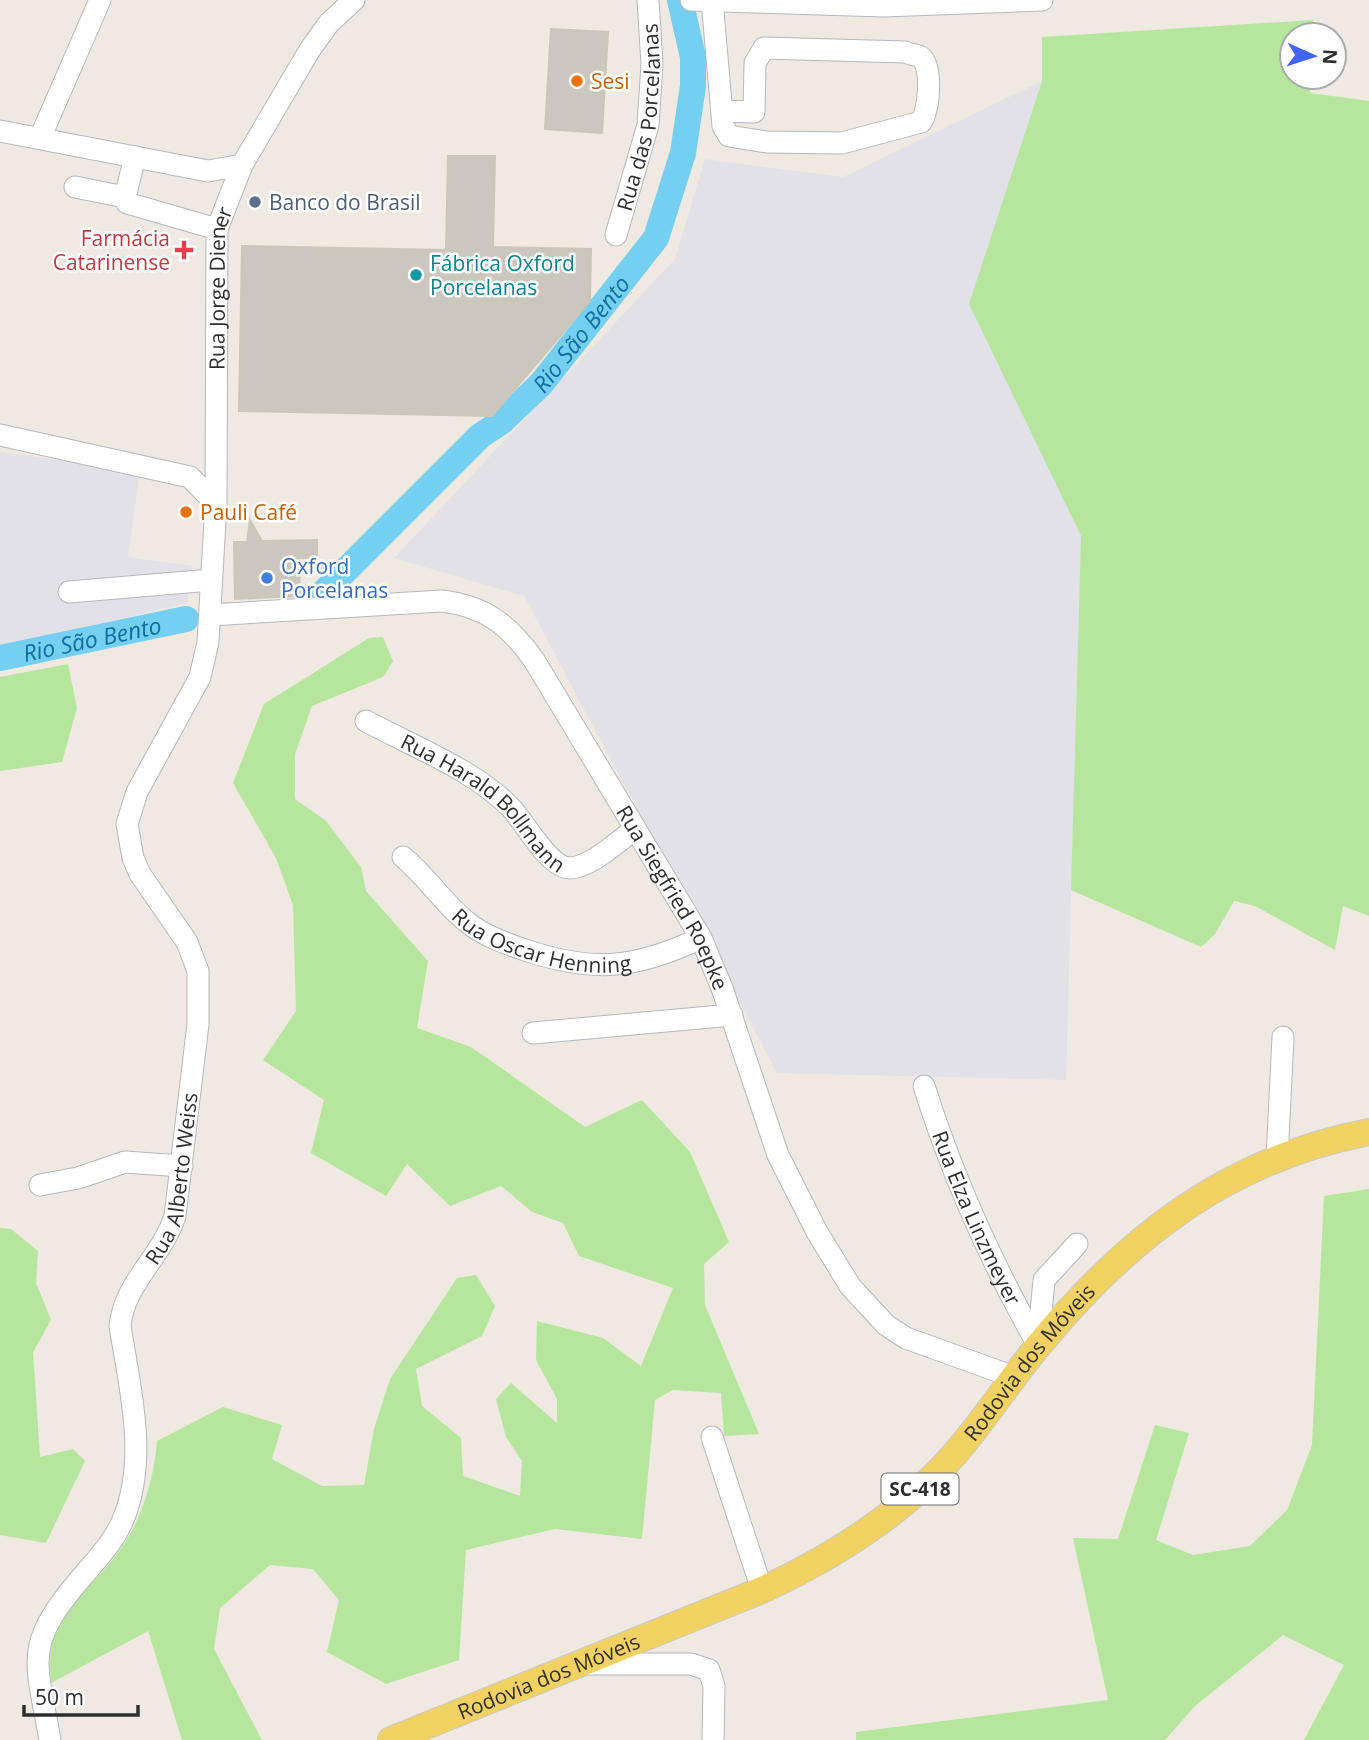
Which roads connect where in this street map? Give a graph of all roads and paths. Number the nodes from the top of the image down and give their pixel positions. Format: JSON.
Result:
{"nodes":[{"id":1,"x":100,"y":0,"type":"edge"},
{"id":2,"x":354,"y":0,"type":"edge"},
{"id":3,"x":648,"y":0,"type":"edge"},
{"id":4,"x":703,"y":0,"type":"edge"},
{"id":5,"x":1042,"y":0,"type":"edge"},
{"id":6,"x":824,"y":3,"type":"edge"},
{"id":7,"x":722,"y":111,"type":"junction"},
{"id":8,"x":0,"y":131,"type":"edge"},
{"id":9,"x":40,"y":138,"type":"junction"},
{"id":10,"x":135,"y":157,"type":"junction"},
{"id":11,"x":242,"y":165,"type":"junction"},
{"id":12,"x":208,"y":171,"type":"junction"},
{"id":13,"x":75,"y":187,"type":"dead end"},
{"id":14,"x":125,"y":197,"type":"junction"},
{"id":15,"x":224,"y":208,"type":"junction"},
{"id":16,"x":217,"y":229,"type":"junction"},
{"id":17,"x":616,"y":235,"type":"dead end"},
{"id":18,"x":0,"y":435,"type":"edge"},
{"id":19,"x":214,"y":459,"type":"junction"},
{"id":20,"x":190,"y":477,"type":"junction"},
{"id":21,"x":216,"y":504,"type":"junction"},
{"id":22,"x":211,"y":580,"type":"junction"},
{"id":23,"x":69,"y":592,"type":"dead end"},
{"id":24,"x":210,"y":615,"type":"junction"},
{"id":25,"x":366,"y":721,"type":"dead end"},
{"id":26,"x":634,"y":830,"type":"junction"},
{"id":27,"x":403,"y":857,"type":"dead end"},
{"id":28,"x":701,"y":938,"type":"junction"},
{"id":29,"x":732,"y":1015,"type":"junction"},
{"id":30,"x":533,"y":1033,"type":"dead end"},
{"id":31,"x":1283,"y":1037,"type":"dead end"},
{"id":32,"x":924,"y":1086,"type":"dead end"},
{"id":33,"x":1369,"y":1132,"type":"edge"},
{"id":34,"x":1277,"y":1158,"type":"junction"},
{"id":35,"x":182,"y":1166,"type":"junction"},
{"id":36,"x":40,"y":1185,"type":"dead end"},
{"id":37,"x":1077,"y":1244,"type":"dead end"},
{"id":38,"x":1038,"y":1345,"type":"junction"},
{"id":39,"x":1014,"y":1377,"type":"junction"},
{"id":40,"x":712,"y":1437,"type":"dead end"},
{"id":41,"x":762,"y":1590,"type":"junction"},
{"id":42,"x":578,"y":1664,"type":"junction"},
{"id":43,"x":50,"y":1740,"type":"edge"},
{"id":44,"x":391,"y":1740,"type":"edge"},
{"id":45,"x":713,"y":1740,"type":"edge"}],
"edges":[{"from":1,"to":9,"type":"street"},
{"from":2,"to":11,"type":"street","name":"Rua Jorge Diener"},
{"from":3,"to":17,"type":"street","name":"Rua das Porcelanas"},
{"from":4,"to":6,"type":"street"},
{"from":4,"to":7,"type":"street"},
{"from":5,"to":6,"type":"street"},
{"from":7,"to":7,"type":"street"},
{"from":8,"to":9,"type":"street"},
{"from":9,"to":10,"type":"street"},
{"from":10,"to":12,"type":"street"},
{"from":10,"to":14,"type":"street"},
{"from":11,"to":12,"type":"street"},
{"from":11,"to":15,"type":"street","name":"Rua Jorge Diener"},
{"from":12,"to":15,"type":"street"},
{"from":13,"to":14,"type":"street"},
{"from":14,"to":16,"type":"street"},
{"from":15,"to":16,"type":"street","name":"Rua Jorge Diener"},
{"from":16,"to":19,"type":"street","name":"Rua Jorge Diener"},
{"from":18,"to":20,"type":"street"},
{"from":19,"to":20,"type":"street"},
{"from":19,"to":21,"type":"street","name":"Rua Jorge Diener"},
{"from":20,"to":21,"type":"street"},
{"from":21,"to":22,"type":"street","name":"Rua Jorge Diener"},
{"from":22,"to":23,"type":"street"},
{"from":22,"to":24,"type":"street","name":"Rua Jorge Diener"},
{"from":24,"to":26,"type":"street","name":"Rua Siegfried Roepke"},
{"from":24,"to":35,"type":"street","name":"Rua Alberto Weiss"},
{"from":25,"to":26,"type":"street","name":"Rua Harald Bollmann"},
{"from":26,"to":28,"type":"street","name":"Rua Siegfried Roepke"},
{"from":27,"to":28,"type":"street","name":"Rua Oscar Henning"},
{"from":28,"to":29,"type":"street","name":"Rua Siegfried Roepke"},
{"from":29,"to":30,"type":"street"},
{"from":29,"to":39,"type":"street","name":"Rua Siegfried Roepke"},
{"from":31,"to":34,"type":"street"},
{"from":32,"to":38,"type":"street","name":"Rua Elza Linzmeyer"},
{"from":33,"to":34,"type":"main road","name":"Rodovia dos Móveis","number":"SC-418"},
{"from":34,"to":38,"type":"main road","name":"Rodovia dos Móveis","number":"SC-418"},
{"from":35,"to":36,"type":"street"},
{"from":35,"to":43,"type":"street","name":"Rua Alberto Weiss"},
{"from":37,"to":38,"type":"street"},
{"from":38,"to":39,"type":"main road","name":"Rodovia dos Móveis","number":"SC-418"},
{"from":39,"to":41,"type":"main road","name":"Rodovia dos Móveis","number":"SC-418"},
{"from":40,"to":41,"type":"street"},
{"from":41,"to":42,"type":"main road","name":"Rodovia dos Móveis","number":"SC-418"},
{"from":42,"to":44,"type":"main road","name":"Rodovia dos Móveis","number":"SC-418"},
{"from":42,"to":45,"type":"street"}]}
